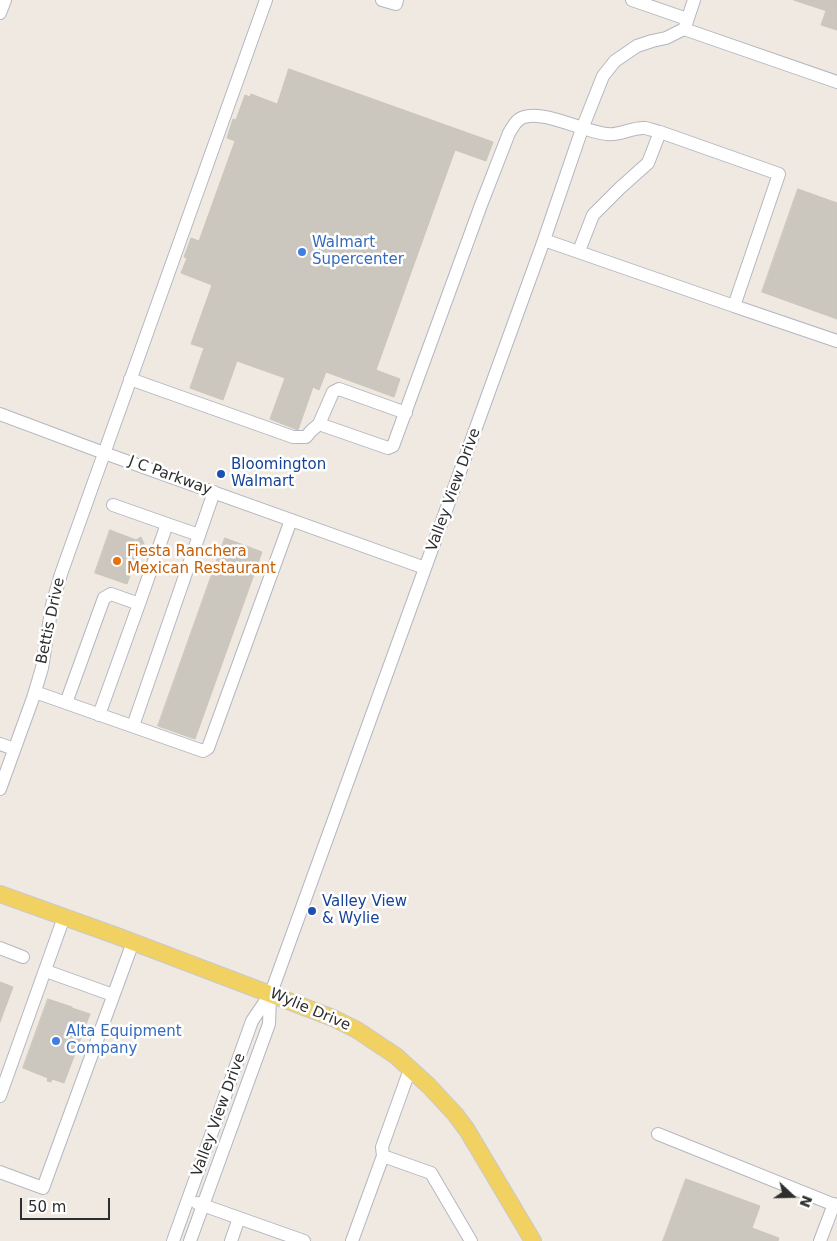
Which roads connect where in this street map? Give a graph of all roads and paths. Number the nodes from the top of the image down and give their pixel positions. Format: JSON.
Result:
{"nodes":[{"id":1,"x":5,"y":0,"type":"edge"},
{"id":2,"x":266,"y":0,"type":"edge"},
{"id":3,"x":382,"y":0,"type":"edge"},
{"id":4,"x":397,"y":0,"type":"edge"},
{"id":5,"x":694,"y":0,"type":"edge"},
{"id":6,"x":638,"y":1,"type":"edge"},
{"id":7,"x":0,"y":13,"type":"edge"},
{"id":8,"x":686,"y":24,"type":"junction"},
{"id":9,"x":837,"y":82,"type":"edge"},
{"id":10,"x":582,"y":129,"type":"junction"},
{"id":11,"x":660,"y":132,"type":"junction"},
{"id":12,"x":544,"y":240,"type":"junction"},
{"id":13,"x":579,"y":252,"type":"junction"},
{"id":14,"x":734,"y":306,"type":"junction"},
{"id":15,"x":837,"y":341,"type":"edge"},
{"id":16,"x":130,"y":379,"type":"junction"},
{"id":17,"x":406,"y":413,"type":"junction"},
{"id":18,"x":0,"y":414,"type":"edge"},
{"id":19,"x":319,"y":424,"type":"junction"},
{"id":20,"x":104,"y":453,"type":"junction"},
{"id":21,"x":214,"y":492,"type":"junction"},
{"id":22,"x":113,"y":505,"type":"dead end"},
{"id":23,"x":291,"y":520,"type":"junction"},
{"id":24,"x":167,"y":524,"type":"junction"},
{"id":25,"x":199,"y":535,"type":"junction"},
{"id":26,"x":425,"y":568,"type":"junction"},
{"id":27,"x":139,"y":604,"type":"junction"},
{"id":28,"x":35,"y":692,"type":"junction"},
{"id":29,"x":66,"y":703,"type":"junction"},
{"id":30,"x":99,"y":715,"type":"junction"},
{"id":31,"x":133,"y":726,"type":"junction"},
{"id":32,"x":0,"y":744,"type":"edge"},
{"id":33,"x":14,"y":749,"type":"junction"},
{"id":34,"x":0,"y":789,"type":"edge"},
{"id":35,"x":0,"y":894,"type":"edge"},
{"id":36,"x":64,"y":917,"type":"junction"},
{"id":37,"x":133,"y":942,"type":"junction"},
{"id":38,"x":0,"y":948,"type":"edge"},
{"id":39,"x":23,"y":957,"type":"dead end"},
{"id":40,"x":46,"y":971,"type":"junction"},
{"id":41,"x":271,"y":993,"type":"junction"},
{"id":42,"x":113,"y":995,"type":"junction"},
{"id":43,"x":410,"y":1069,"type":"junction"},
{"id":44,"x":0,"y":1096,"type":"edge"},
{"id":45,"x":658,"y":1134,"type":"dead end"},
{"id":46,"x":383,"y":1156,"type":"junction"},
{"id":47,"x":0,"y":1172,"type":"edge"},
{"id":48,"x":188,"y":1200,"type":"junction"},
{"id":49,"x":203,"y":1205,"type":"junction"},
{"id":50,"x":836,"y":1205,"type":"edge"},
{"id":51,"x":239,"y":1218,"type":"junction"},
{"id":52,"x":174,"y":1241,"type":"edge"},
{"id":53,"x":190,"y":1241,"type":"edge"},
{"id":54,"x":231,"y":1241,"type":"edge"},
{"id":55,"x":304,"y":1241,"type":"edge"},
{"id":56,"x":352,"y":1241,"type":"edge"},
{"id":57,"x":471,"y":1241,"type":"edge"},
{"id":58,"x":533,"y":1241,"type":"edge"},
{"id":59,"x":820,"y":1241,"type":"edge"}],
"edges":[{"from":1,"to":7,"type":"street"},
{"from":2,"to":16,"type":"street","name":"Bettis Drive"},
{"from":3,"to":4,"type":"street"},
{"from":5,"to":8,"type":"street"},
{"from":6,"to":8,"type":"street"},
{"from":8,"to":9,"type":"street"},
{"from":8,"to":10,"type":"street","name":"Valley View Drive"},
{"from":10,"to":11,"type":"street"},
{"from":10,"to":12,"type":"street","name":"Valley View Drive"},
{"from":10,"to":17,"type":"street"},
{"from":11,"to":13,"type":"street"},
{"from":11,"to":14,"type":"street"},
{"from":12,"to":13,"type":"street"},
{"from":12,"to":26,"type":"street","name":"Valley View Drive"},
{"from":13,"to":14,"type":"street"},
{"from":14,"to":15,"type":"street"},
{"from":16,"to":19,"type":"street"},
{"from":16,"to":20,"type":"street","name":"Bettis Drive"},
{"from":17,"to":19,"type":"street"},
{"from":17,"to":19,"type":"street"},
{"from":18,"to":20,"type":"street","name":"J C Parkway"},
{"from":20,"to":21,"type":"street","name":"J C Parkway"},
{"from":20,"to":28,"type":"street","name":"Bettis Drive"},
{"from":21,"to":23,"type":"street","name":"J C Parkway"},
{"from":21,"to":25,"type":"street"},
{"from":22,"to":24,"type":"street"},
{"from":23,"to":26,"type":"street","name":"J C Parkway"},
{"from":23,"to":31,"type":"street"},
{"from":24,"to":25,"type":"street"},
{"from":24,"to":27,"type":"street"},
{"from":25,"to":31,"type":"street"},
{"from":26,"to":41,"type":"street","name":"Valley View Drive"},
{"from":27,"to":29,"type":"street"},
{"from":27,"to":30,"type":"street"},
{"from":28,"to":29,"type":"street"},
{"from":28,"to":33,"type":"street","name":"Bettis Drive"},
{"from":29,"to":30,"type":"street"},
{"from":30,"to":31,"type":"street"},
{"from":32,"to":33,"type":"street"},
{"from":33,"to":34,"type":"street","name":"Bettis Drive"},
{"from":35,"to":36,"type":"main road","name":"Wylie Drive"},
{"from":36,"to":37,"type":"main road","name":"Wylie Drive"},
{"from":36,"to":40,"type":"street"},
{"from":37,"to":41,"type":"main road","name":"Wylie Drive"},
{"from":37,"to":42,"type":"street"},
{"from":38,"to":39,"type":"street"},
{"from":40,"to":42,"type":"street"},
{"from":40,"to":44,"type":"street"},
{"from":41,"to":43,"type":"main road","name":"Wylie Drive"},
{"from":41,"to":48,"type":"street","name":"Valley View Drive"},
{"from":41,"to":49,"type":"street","name":"Valley View Drive"},
{"from":42,"to":47,"type":"street"},
{"from":43,"to":46,"type":"street"},
{"from":43,"to":58,"type":"main road","name":"Wylie Drive"},
{"from":45,"to":50,"type":"street"},
{"from":46,"to":56,"type":"street"},
{"from":46,"to":57,"type":"street"},
{"from":48,"to":49,"type":"street"},
{"from":48,"to":52,"type":"street","name":"Valley View Drive"},
{"from":49,"to":51,"type":"street"},
{"from":49,"to":53,"type":"street","name":"Valley View Drive"},
{"from":50,"to":59,"type":"street"},
{"from":51,"to":54,"type":"street"},
{"from":51,"to":55,"type":"street"}]}
